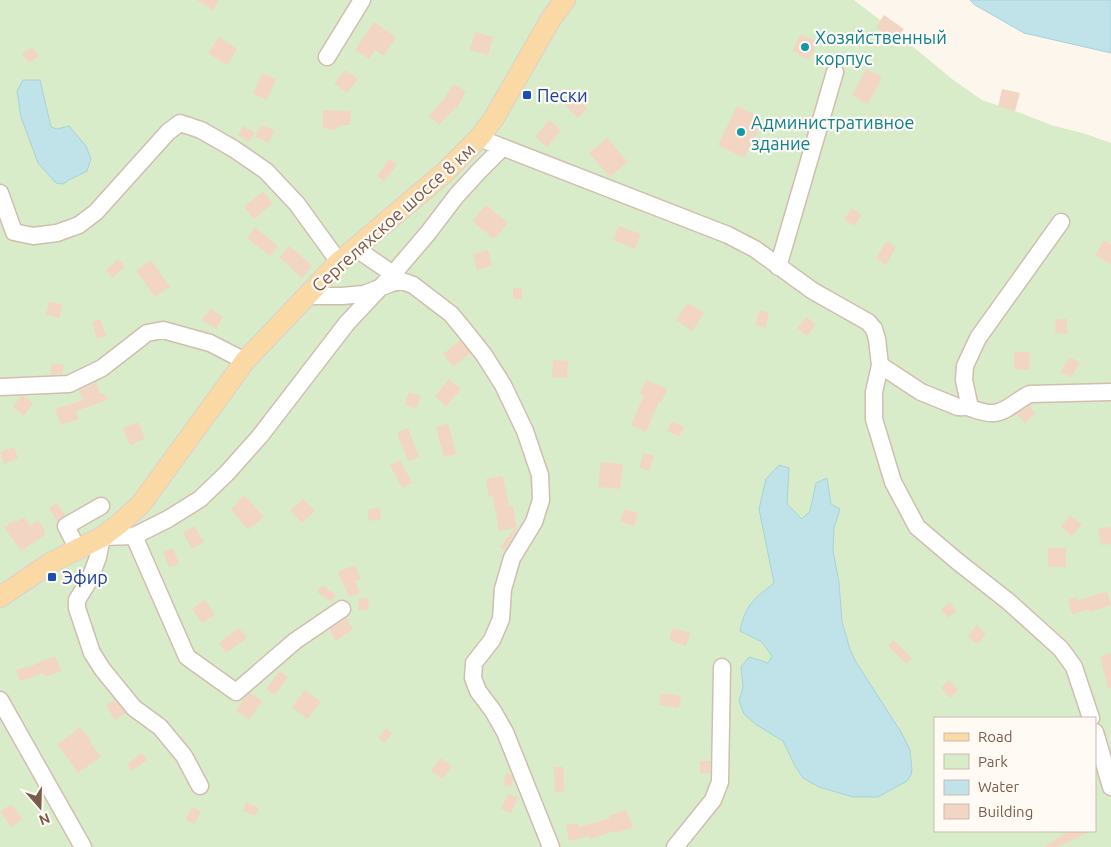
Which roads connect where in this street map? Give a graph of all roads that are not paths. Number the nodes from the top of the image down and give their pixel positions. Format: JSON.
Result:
{"nodes":[{"id":1,"x":362,"y":0,"type":"edge"},
{"id":2,"x":565,"y":0,"type":"edge"},
{"id":3,"x":327,"y":56,"type":"dead end"},
{"id":4,"x":835,"y":72,"type":"dead end"},
{"id":5,"x":479,"y":138,"type":"junction"},
{"id":6,"x":504,"y":147,"type":"junction"},
{"id":7,"x":0,"y":193,"type":"edge"},
{"id":8,"x":1061,"y":222,"type":"dead end"},
{"id":9,"x":7,"y":229,"type":"edge"},
{"id":10,"x":355,"y":248,"type":"junction"},
{"id":11,"x":339,"y":262,"type":"junction"},
{"id":12,"x":778,"y":267,"type":"junction"},
{"id":13,"x":393,"y":274,"type":"junction"},
{"id":14,"x":380,"y":287,"type":"junction"},
{"id":15,"x":307,"y":296,"type":"junction"},
{"id":16,"x":244,"y":361,"type":"junction"},
{"id":17,"x":880,"y":365,"type":"junction"},
{"id":18,"x":0,"y":387,"type":"edge"},
{"id":19,"x":1111,"y":392,"type":"edge"},
{"id":20,"x":966,"y":407,"type":"junction"},
{"id":21,"x":101,"y":506,"type":"dead end"},
{"id":22,"x":134,"y":536,"type":"junction"},
{"id":23,"x":102,"y":537,"type":"junction"},
{"id":24,"x":78,"y":550,"type":"junction"},
{"id":25,"x":0,"y":597,"type":"edge"},
{"id":26,"x":342,"y":609,"type":"dead end"},
{"id":27,"x":722,"y":668,"type":"dead end"},
{"id":28,"x":0,"y":700,"type":"edge"},
{"id":29,"x":1091,"y":717,"type":"edge"},
{"id":30,"x":1096,"y":736,"type":"edge"},
{"id":31,"x":200,"y":786,"type":"dead end"},
{"id":32,"x":1111,"y":788,"type":"edge"},
{"id":33,"x":83,"y":847,"type":"edge"},
{"id":34,"x":551,"y":847,"type":"edge"},
{"id":35,"x":675,"y":847,"type":"edge"}],
"edges":[{"from":1,"to":3,"type":"street"},
{"from":2,"to":5,"type":"main road","name":"Сергеляхское шоссе 8 км"},
{"from":4,"to":12,"type":"street"},
{"from":5,"to":6,"type":"street"},
{"from":5,"to":10,"type":"main road","name":"Сергеляхское шоссе 8 км"},
{"from":6,"to":12,"type":"street"},
{"from":6,"to":13,"type":"street"},
{"from":7,"to":9,"type":"street"},
{"from":8,"to":20,"type":"street"},
{"from":9,"to":11,"type":"street"},
{"from":10,"to":11,"type":"main road","name":"Сергеляхское шоссе 8 км"},
{"from":10,"to":13,"type":"street"},
{"from":11,"to":15,"type":"main road","name":"Сергеляхское шоссе 8 км"},
{"from":12,"to":17,"type":"street"},
{"from":13,"to":14,"type":"street"},
{"from":14,"to":15,"type":"street"},
{"from":14,"to":22,"type":"street"},
{"from":14,"to":34,"type":"street"},
{"from":15,"to":16,"type":"main road","name":"Сергеляхское шоссе 8 км"},
{"from":16,"to":18,"type":"street"},
{"from":16,"to":23,"type":"main road","name":"Сергеляхское шоссе 8 км"},
{"from":17,"to":20,"type":"street"},
{"from":17,"to":29,"type":"street"},
{"from":19,"to":20,"type":"street"},
{"from":21,"to":24,"type":"street"},
{"from":22,"to":23,"type":"street"},
{"from":22,"to":26,"type":"street"},
{"from":23,"to":24,"type":"main road","name":"Сергеляхское шоссе 8 км"},
{"from":23,"to":31,"type":"street"},
{"from":24,"to":25,"type":"main road","name":"Сергеляхское шоссе 8 км"},
{"from":27,"to":35,"type":"street"},
{"from":28,"to":33,"type":"street"},
{"from":30,"to":32,"type":"street"}]}
